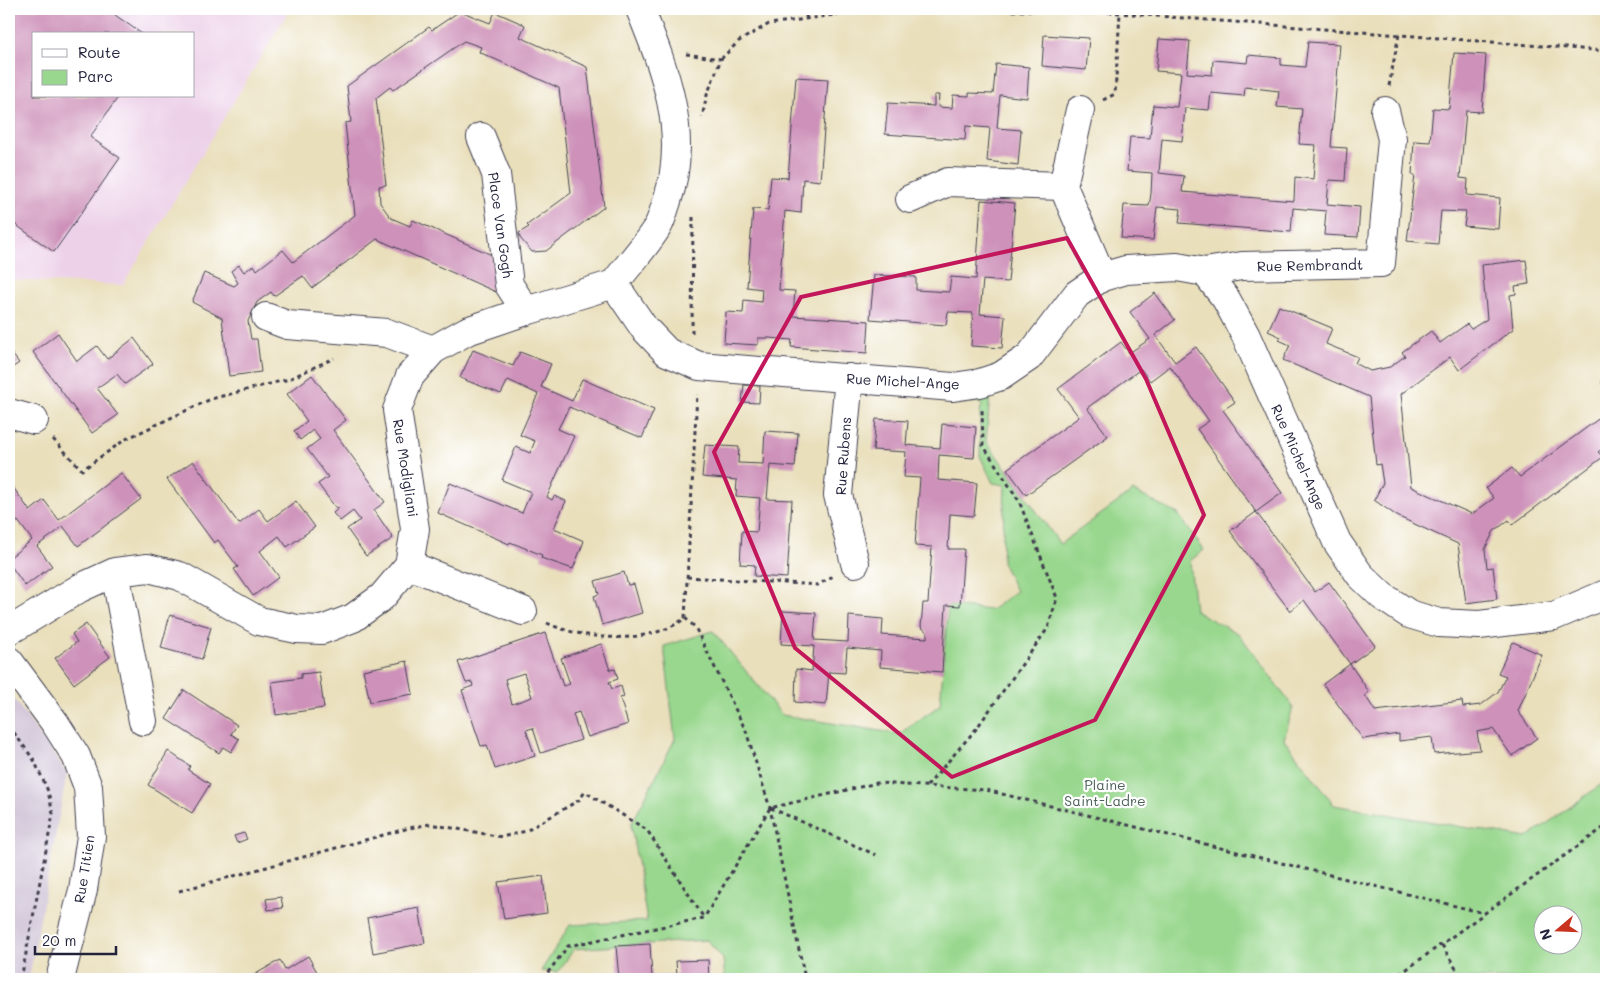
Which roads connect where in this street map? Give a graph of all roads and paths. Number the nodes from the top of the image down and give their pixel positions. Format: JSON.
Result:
{"nodes":[{"id":1,"x":640,"y":9,"type":"edge"},
{"id":2,"x":807,"y":9,"type":"edge"},
{"id":3,"x":1094,"y":10,"type":"edge"},
{"id":4,"x":1120,"y":13,"type":"junction"},
{"id":5,"x":806,"y":18,"type":"junction"},
{"id":6,"x":1399,"y":34,"type":"junction"},
{"id":7,"x":657,"y":50,"type":"junction"},
{"id":8,"x":1606,"y":51,"type":"edge"},
{"id":9,"x":721,"y":59,"type":"junction"},
{"id":10,"x":1080,"y":110,"type":"joint"},
{"id":11,"x":1384,"y":111,"type":"joint"},
{"id":12,"x":701,"y":123,"type":"dead end"},
{"id":13,"x":480,"y":137,"type":"dead end"},
{"id":14,"x":1063,"y":186,"type":"junction"},
{"id":15,"x":910,"y":199,"type":"dead end"},
{"id":16,"x":693,"y":213,"type":"dead end"},
{"id":17,"x":1205,"y":272,"type":"junction"},
{"id":18,"x":1102,"y":277,"type":"junction"},
{"id":19,"x":614,"y":284,"type":"junction"},
{"id":20,"x":526,"y":311,"type":"junction"},
{"id":21,"x":266,"y":317,"type":"dead end"},
{"id":22,"x":432,"y":350,"type":"junction"},
{"id":23,"x":342,"y":354,"type":"dead end"},
{"id":24,"x":699,"y":366,"type":"junction"},
{"id":25,"x":849,"y":378,"type":"junction"},
{"id":26,"x":980,"y":383,"type":"junction"},
{"id":27,"x":22,"y":417,"type":"edge"},
{"id":28,"x":855,"y":563,"type":"joint"},
{"id":29,"x":409,"y":565,"type":"junction"},
{"id":30,"x":116,"y":572,"type":"junction"},
{"id":31,"x":687,"y":577,"type":"junction"},
{"id":32,"x":1606,"y":594,"type":"edge"},
{"id":33,"x":523,"y":611,"type":"joint"},
{"id":34,"x":685,"y":618,"type":"junction"},
{"id":35,"x":9,"y":631,"type":"edge"},
{"id":36,"x":9,"y":661,"type":"edge"},
{"id":37,"x":143,"y":721,"type":"dead end"},
{"id":38,"x":9,"y":726,"type":"edge"},
{"id":39,"x":927,"y":786,"type":"junction"},
{"id":40,"x":770,"y":808,"type":"junction"},
{"id":41,"x":1606,"y":826,"type":"edge"},
{"id":42,"x":876,"y":855,"type":"dead end"},
{"id":43,"x":179,"y":891,"type":"dead end"},
{"id":44,"x":1484,"y":913,"type":"junction"},
{"id":45,"x":704,"y":918,"type":"junction"},
{"id":46,"x":1442,"y":945,"type":"junction"},
{"id":47,"x":21,"y":979,"type":"edge"},
{"id":48,"x":60,"y":979,"type":"edge"},
{"id":49,"x":543,"y":979,"type":"edge"},
{"id":50,"x":805,"y":979,"type":"edge"},
{"id":51,"x":1393,"y":979,"type":"edge"},
{"id":52,"x":1462,"y":979,"type":"edge"}],
"edges":[{"from":1,"to":7,"type":"street"},
{"from":2,"to":5,"type":"path"},
{"from":3,"to":4,"type":"path"},
{"from":3,"to":5,"type":"path"},
{"from":4,"to":6,"type":"path"},
{"from":4,"to":10,"type":"path"},
{"from":5,"to":9,"type":"path"},
{"from":6,"to":8,"type":"path"},
{"from":6,"to":11,"type":"path"},
{"from":7,"to":9,"type":"path"},
{"from":7,"to":19,"type":"street"},
{"from":9,"to":12,"type":"path"},
{"from":10,"to":14,"type":"street"},
{"from":11,"to":17,"type":"street","name":"Rue Rembrandt"},
{"from":13,"to":20,"type":"street","name":"Place Van Gogh"},
{"from":14,"to":15,"type":"street"},
{"from":14,"to":18,"type":"street"},
{"from":16,"to":24,"type":"path"},
{"from":17,"to":18,"type":"street","name":"Rue Michel-Ange"},
{"from":17,"to":32,"type":"street","name":"Rue Michel-Ange"},
{"from":18,"to":26,"type":"street","name":"Rue Michel-Ange"},
{"from":19,"to":20,"type":"street","name":"Rue Modigliani"},
{"from":19,"to":24,"type":"street","name":"Rue Michel-Ange"},
{"from":20,"to":22,"type":"street","name":"Rue Modigliani"},
{"from":21,"to":22,"type":"street"},
{"from":22,"to":29,"type":"street","name":"Rue Modigliani"},
{"from":23,"to":27,"type":"path"},
{"from":24,"to":25,"type":"street","name":"Rue Michel-Ange"},
{"from":24,"to":31,"type":"path"},
{"from":25,"to":26,"type":"street","name":"Rue Michel-Ange"},
{"from":25,"to":28,"type":"street","name":"Rue Rubens"},
{"from":26,"to":39,"type":"path"},
{"from":28,"to":31,"type":"path"},
{"from":29,"to":30,"type":"street"},
{"from":29,"to":33,"type":"street"},
{"from":30,"to":35,"type":"street"},
{"from":30,"to":37,"type":"street"},
{"from":31,"to":34,"type":"path"},
{"from":33,"to":34,"type":"path"},
{"from":34,"to":40,"type":"path"},
{"from":36,"to":48,"type":"street","name":"Rue Titien"},
{"from":38,"to":47,"type":"path"},
{"from":39,"to":40,"type":"path"},
{"from":39,"to":44,"type":"path"},
{"from":40,"to":42,"type":"path"},
{"from":40,"to":45,"type":"path"},
{"from":40,"to":50,"type":"path"},
{"from":41,"to":44,"type":"path"},
{"from":43,"to":45,"type":"path"},
{"from":44,"to":46,"type":"path"},
{"from":45,"to":49,"type":"path"},
{"from":46,"to":51,"type":"path"},
{"from":46,"to":52,"type":"path"}]}
